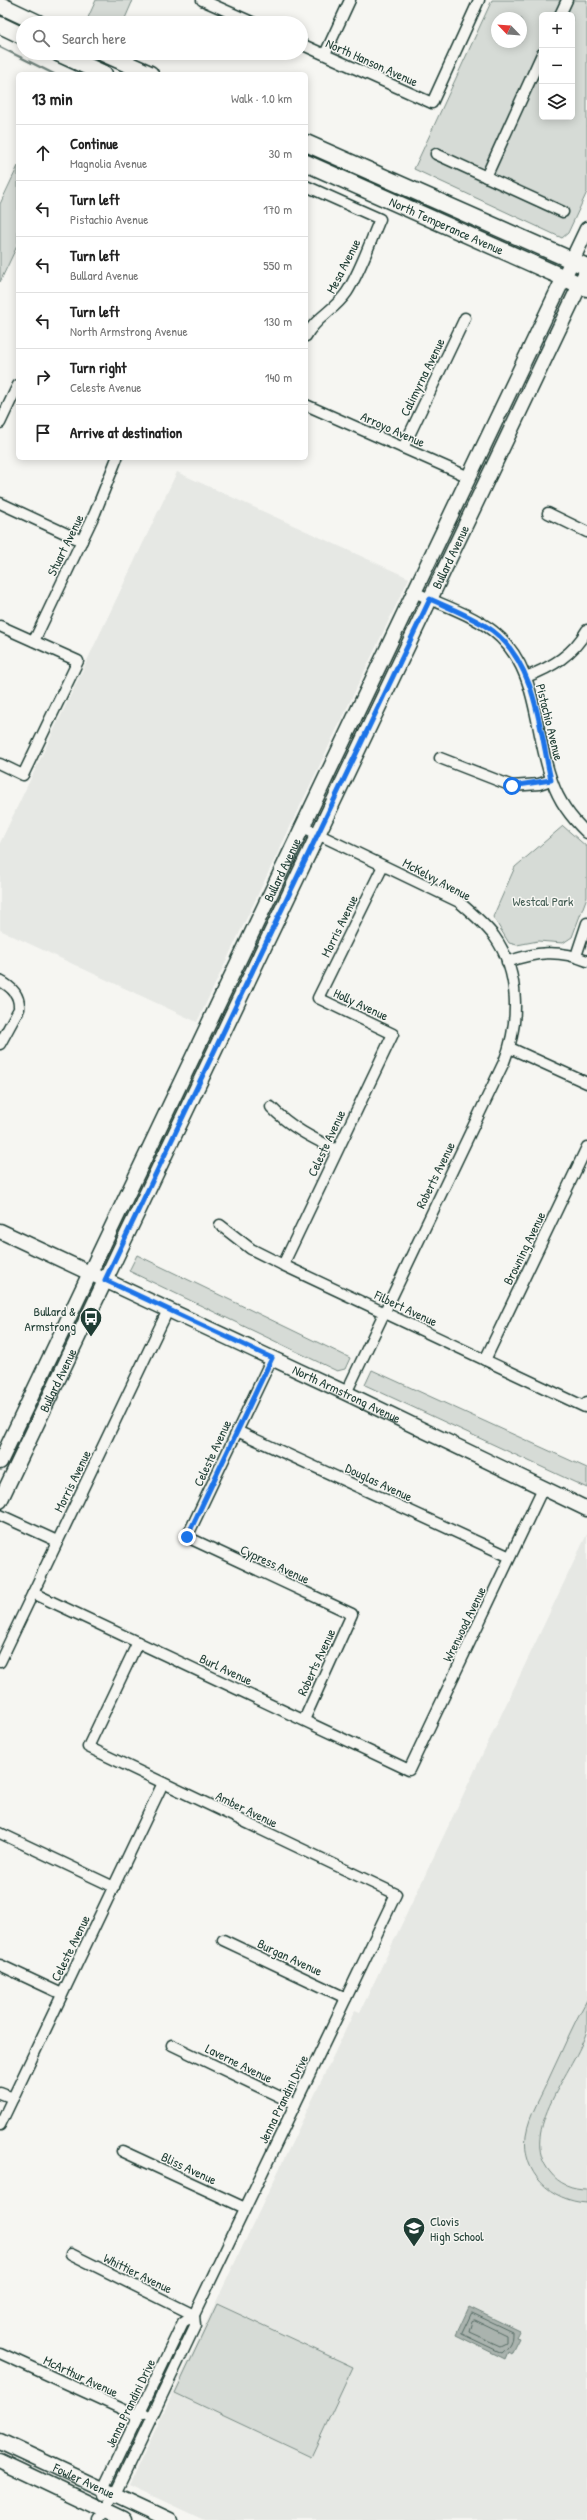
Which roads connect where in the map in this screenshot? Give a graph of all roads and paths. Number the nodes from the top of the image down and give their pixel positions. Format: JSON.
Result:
{"nodes":[{"id":1,"x":204,"y":0,"type":"edge"},
{"id":2,"x":350,"y":0,"type":"edge"},
{"id":3,"x":480,"y":0,"type":"edge"},
{"id":4,"x":567,"y":0,"type":"edge"},
{"id":5,"x":0,"y":5,"type":"edge"},
{"id":6,"x":561,"y":12,"type":"edge"},
{"id":7,"x":23,"y":16,"type":"edge"},
{"id":8,"x":239,"y":16,"type":"edge"},
{"id":9,"x":0,"y":25,"type":"edge"},
{"id":10,"x":16,"y":33,"type":"edge"},
{"id":11,"x":308,"y":47,"type":"edge"},
{"id":12,"x":325,"y":54,"type":"junction"},
{"id":13,"x":73,"y":60,"type":"edge"},
{"id":14,"x":119,"y":60,"type":"edge"},
{"id":15,"x":539,"y":61,"type":"edge"},
{"id":16,"x":100,"y":72,"type":"edge"},
{"id":17,"x":146,"y":72,"type":"edge"},
{"id":18,"x":308,"y":144,"type":"edge"},
{"id":19,"x":436,"y":154,"type":"dead end"},
{"id":20,"x":308,"y":164,"type":"edge"},
{"id":21,"x":486,"y":177,"type":"junction"},
{"id":22,"x":308,"y":187,"type":"edge"},
{"id":23,"x":562,"y":212,"type":"dead end"},
{"id":24,"x":587,"y":229,"type":"edge"},
{"id":25,"x":572,"y":261,"type":"junction"},
{"id":26,"x":587,"y":267,"type":"edge"},
{"id":27,"x":587,"y":270,"type":"edge"},
{"id":28,"x":564,"y":278,"type":"junction"},
{"id":29,"x":584,"y":287,"type":"edge"},
{"id":30,"x":465,"y":318,"type":"dead end"},
{"id":31,"x":308,"y":333,"type":"edge"},
{"id":32,"x":16,"y":389,"type":"edge"},
{"id":33,"x":308,"y":406,"type":"edge"},
{"id":34,"x":0,"y":423,"type":"edge"},
{"id":35,"x":403,"y":448,"type":"junction"},
{"id":36,"x":116,"y":460,"type":"edge"},
{"id":37,"x":468,"y":477,"type":"junction"},
{"id":38,"x":0,"y":503,"type":"edge"},
{"id":39,"x":548,"y":513,"type":"dead end"},
{"id":40,"x":587,"y":532,"type":"edge"},
{"id":41,"x":459,"y":538,"type":"junction"},
{"id":42,"x":82,"y":541,"type":"junction"},
{"id":43,"x":414,"y":592,"type":"junction"},
{"id":44,"x":430,"y":599,"type":"junction"},
{"id":45,"x":0,"y":626,"type":"edge"},
{"id":46,"x":587,"y":630,"type":"edge"},
{"id":47,"x":34,"y":641,"type":"junction"},
{"id":48,"x":526,"y":677,"type":"junction"},
{"id":49,"x":440,"y":758,"type":"dead end"},
{"id":50,"x":0,"y":764,"type":"edge"},
{"id":51,"x":551,"y":780,"type":"junction"},
{"id":52,"x":303,"y":827,"type":"junction"},
{"id":53,"x":587,"y":833,"type":"edge"},
{"id":54,"x":318,"y":834,"type":"junction"},
{"id":55,"x":383,"y":866,"type":"junction"},
{"id":56,"x":587,"y":923,"type":"edge"},
{"id":57,"x":576,"y":956,"type":"junction"},
{"id":58,"x":587,"y":961,"type":"edge"},
{"id":59,"x":507,"y":962,"type":"junction"},
{"id":60,"x":0,"y":981,"type":"edge"},
{"id":61,"x":318,"y":998,"type":"joint"},
{"id":62,"x":393,"y":1034,"type":"joint"},
{"id":63,"x":0,"y":1044,"type":"edge"},
{"id":64,"x":510,"y":1048,"type":"junction"},
{"id":65,"x":587,"y":1083,"type":"edge"},
{"id":66,"x":270,"y":1107,"type":"dead end"},
{"id":67,"x":587,"y":1147,"type":"edge"},
{"id":68,"x":337,"y":1150,"type":"junction"},
{"id":69,"x":220,"y":1225,"type":"dead end"},
{"id":70,"x":0,"y":1231,"type":"edge"},
{"id":71,"x":283,"y":1264,"type":"junction"},
{"id":72,"x":90,"y":1273,"type":"junction"},
{"id":73,"x":105,"y":1280,"type":"junction"},
{"id":74,"x":168,"y":1310,"type":"junction"},
{"id":75,"x":384,"y":1312,"type":"junction"},
{"id":76,"x":272,"y":1358,"type":"junction"},
{"id":77,"x":485,"y":1360,"type":"junction"},
{"id":78,"x":346,"y":1393,"type":"junction"},
{"id":79,"x":586,"y":1405,"type":"edge"},
{"id":80,"x":237,"y":1431,"type":"junction"},
{"id":81,"x":0,"y":1462,"type":"edge"},
{"id":82,"x":543,"y":1488,"type":"junction"},
{"id":83,"x":0,"y":1501,"type":"edge"},
{"id":84,"x":587,"y":1509,"type":"edge"},
{"id":85,"x":0,"y":1515,"type":"edge"},
{"id":86,"x":187,"y":1537,"type":"joint"},
{"id":87,"x":57,"y":1541,"type":"junction"},
{"id":88,"x":510,"y":1557,"type":"junction"},
{"id":89,"x":33,"y":1592,"type":"junction"},
{"id":90,"x":352,"y":1614,"type":"joint"},
{"id":91,"x":138,"y":1642,"type":"junction"},
{"id":92,"x":0,"y":1662,"type":"edge"},
{"id":93,"x":304,"y":1720,"type":"junction"},
{"id":94,"x":409,"y":1770,"type":"joint"},
{"id":95,"x":163,"y":1783,"type":"junction"},
{"id":96,"x":0,"y":1833,"type":"edge"},
{"id":97,"x":114,"y":1887,"type":"junction"},
{"id":98,"x":396,"y":1894,"type":"joint"},
{"id":99,"x":223,"y":1940,"type":"dead end"},
{"id":100,"x":0,"y":1965,"type":"edge"},
{"id":101,"x":62,"y":1994,"type":"junction"},
{"id":102,"x":346,"y":1998,"type":"junction"},
{"id":103,"x":172,"y":2045,"type":"dead end"},
{"id":104,"x":0,"y":2092,"type":"edge"},
{"id":105,"x":13,"y":2098,"type":"junction"},
{"id":106,"x":295,"y":2104,"type":"junction"},
{"id":107,"x":0,"y":2125,"type":"edge"},
{"id":108,"x":122,"y":2151,"type":"dead end"},
{"id":109,"x":245,"y":2208,"type":"junction"},
{"id":110,"x":71,"y":2254,"type":"dead end"},
{"id":111,"x":194,"y":2315,"type":"junction"},
{"id":112,"x":0,"y":2353,"type":"edge"},
{"id":113,"x":154,"y":2412,"type":"junction"},
{"id":114,"x":139,"y":2414,"type":"junction"},
{"id":115,"x":0,"y":2440,"type":"edge"},
{"id":116,"x":0,"y":2461,"type":"edge"},
{"id":117,"x":109,"y":2492,"type":"junction"},
{"id":118,"x":101,"y":2515,"type":"edge"},
{"id":119,"x":123,"y":2519,"type":"edge"},
{"id":120,"x":169,"y":2520,"type":"edge"}],
"edges":[{"from":1,"to":8,"type":"street"},
{"from":2,"to":12,"type":"street"},
{"from":3,"to":12,"type":"street","name":"North Hanson Avenue"},
{"from":4,"to":6,"type":"street"},
{"from":5,"to":7,"type":"main road"},
{"from":9,"to":10,"type":"main road"},
{"from":11,"to":12,"type":"street","name":"North Hanson Avenue"},
{"from":13,"to":16,"type":"main road"},
{"from":14,"to":17,"type":"main road"},
{"from":15,"to":21,"type":"street"},
{"from":18,"to":25,"type":"main road","name":"North Temperance Avenue"},
{"from":19,"to":21,"type":"street"},
{"from":20,"to":28,"type":"main road","name":"North Temperance Avenue"},
{"from":21,"to":23,"type":"street"},
{"from":22,"to":31,"type":"street","name":"Mesa Avenue"},
{"from":24,"to":25,"type":"main road","name":"Bullard Avenue"},
{"from":25,"to":26,"type":"main road","name":"North Temperance Avenue"},
{"from":25,"to":28,"type":"main road","name":"Bullard Avenue"},
{"from":27,"to":29,"type":"main road","name":"Bullard Avenue"},
{"from":28,"to":29,"type":"main road","name":"North Temperance Avenue"},
{"from":28,"to":37,"type":"main road","name":"Bullard Avenue"},
{"from":29,"to":41,"type":"main road","name":"Bullard Avenue"},
{"from":30,"to":35,"type":"street","name":"Calimyrna Avenue"},
{"from":32,"to":34,"type":"street"},
{"from":33,"to":35,"type":"street","name":"Arroyo Avenue"},
{"from":35,"to":37,"type":"street","name":"Arroyo Avenue"},
{"from":36,"to":42,"type":"street","name":"Stuart Avenue"},
{"from":37,"to":41,"type":"main road"},
{"from":37,"to":43,"type":"main road","name":"Bullard Avenue"},
{"from":38,"to":42,"type":"street"},
{"from":39,"to":40,"type":"street"},
{"from":41,"to":44,"type":"main road","name":"Bullard Avenue"},
{"from":42,"to":47,"type":"street","name":"Stuart Avenue"},
{"from":43,"to":44,"type":"street","name":"Pistachio Avenue"},
{"from":43,"to":52,"type":"main road","name":"Bullard Avenue"},
{"from":44,"to":48,"type":"street","name":"Pistachio Avenue"},
{"from":44,"to":54,"type":"main road","name":"Bullard Avenue"},
{"from":45,"to":47,"type":"street"},
{"from":46,"to":48,"type":"street"},
{"from":47,"to":50,"type":"street"},
{"from":48,"to":51,"type":"street","name":"Pistachio Avenue"},
{"from":49,"to":51,"type":"street"},
{"from":51,"to":53,"type":"street","name":"Pistachio Avenue"},
{"from":52,"to":54,"type":"street","name":"McKelvy Avenue"},
{"from":52,"to":72,"type":"main road","name":"Bullard Avenue"},
{"from":54,"to":55,"type":"street","name":"McKelvy Avenue"},
{"from":54,"to":73,"type":"main road","name":"Bullard Avenue"},
{"from":55,"to":59,"type":"street","name":"McKelvy Avenue"},
{"from":55,"to":61,"type":"street","name":"Morris Avenue"},
{"from":56,"to":57,"type":"street"},
{"from":57,"to":58,"type":"street"},
{"from":57,"to":59,"type":"street"},
{"from":59,"to":64,"type":"street","name":"Roberts Avenue"},
{"from":60,"to":63,"type":"street"},
{"from":61,"to":62,"type":"street","name":"Holly Avenue"},
{"from":62,"to":68,"type":"street","name":"Celeste Avenue"},
{"from":64,"to":65,"type":"street"},
{"from":64,"to":75,"type":"street","name":"Roberts Avenue"},
{"from":66,"to":68,"type":"street"},
{"from":67,"to":77,"type":"street","name":"Browning Avenue"},
{"from":68,"to":71,"type":"street","name":"Celeste Avenue"},
{"from":69,"to":71,"type":"street","name":"Filbert Avenue"},
{"from":70,"to":72,"type":"main road","name":"North Armstrong Avenue"},
{"from":71,"to":75,"type":"street","name":"Filbert Avenue"},
{"from":72,"to":73,"type":"main road","name":"North Armstrong Avenue"},
{"from":72,"to":81,"type":"main road","name":"Bullard Avenue"},
{"from":73,"to":74,"type":"main road","name":"North Armstrong Avenue"},
{"from":73,"to":83,"type":"main road","name":"Bullard Avenue"},
{"from":74,"to":76,"type":"main road","name":"North Armstrong Avenue"},
{"from":74,"to":87,"type":"street","name":"Morris Avenue"},
{"from":75,"to":77,"type":"street","name":"Filbert Avenue"},
{"from":75,"to":78,"type":"street","name":"Roberts Avenue"},
{"from":76,"to":78,"type":"main road","name":"North Armstrong Avenue"},
{"from":76,"to":80,"type":"street","name":"Celeste Avenue"},
{"from":77,"to":79,"type":"street","name":"Filbert Avenue"},
{"from":78,"to":82,"type":"main road","name":"North Armstrong Avenue"},
{"from":80,"to":86,"type":"street","name":"Celeste Avenue"},
{"from":80,"to":88,"type":"street","name":"Douglas Avenue"},
{"from":82,"to":84,"type":"main road","name":"North Armstrong Avenue"},
{"from":82,"to":88,"type":"street","name":"Wrenwood Avenue"},
{"from":85,"to":87,"type":"street"},
{"from":86,"to":90,"type":"street","name":"Cypress Avenue"},
{"from":87,"to":89,"type":"street","name":"Morris Avenue"},
{"from":88,"to":94,"type":"street","name":"Wrenwood Avenue"},
{"from":89,"to":91,"type":"street","name":"Burl Avenue"},
{"from":89,"to":92,"type":"street","name":"Morris Avenue"},
{"from":90,"to":93,"type":"street","name":"Roberts Avenue"},
{"from":91,"to":93,"type":"street","name":"Burl Avenue"},
{"from":91,"to":95,"type":"street","name":"Amber Avenue"},
{"from":93,"to":94,"type":"street","name":"Burl Avenue"},
{"from":95,"to":97,"type":"street","name":"Celeste Avenue"},
{"from":95,"to":98,"type":"street","name":"Amber Avenue"},
{"from":96,"to":97,"type":"street"},
{"from":97,"to":101,"type":"street","name":"Celeste Avenue"},
{"from":98,"to":102,"type":"street","name":"Jenna Prandini Drive"},
{"from":99,"to":102,"type":"street","name":"Burgan Avenue"},
{"from":100,"to":101,"type":"street"},
{"from":101,"to":105,"type":"street","name":"Celeste Avenue"},
{"from":102,"to":106,"type":"street","name":"Jenna Prandini Drive"},
{"from":103,"to":106,"type":"street","name":"Laverne Avenue"},
{"from":104,"to":105,"type":"street"},
{"from":105,"to":107,"type":"street","name":"Celeste Avenue"},
{"from":106,"to":109,"type":"street","name":"Jenna Prandini Drive"},
{"from":108,"to":109,"type":"street","name":"Bliss Avenue"},
{"from":109,"to":111,"type":"street","name":"Jenna Prandini Drive"},
{"from":110,"to":111,"type":"street","name":"Whittier Avenue"},
{"from":111,"to":113,"type":"street","name":"Jenna Prandini Drive"},
{"from":111,"to":114,"type":"street","name":"Jenna Prandini Drive"},
{"from":112,"to":114,"type":"street","name":"McArthur Avenue"},
{"from":113,"to":114,"type":"street","name":"McArthur Avenue"},
{"from":113,"to":117,"type":"street","name":"Jenna Prandini Drive"},
{"from":114,"to":117,"type":"street","name":"Jenna Prandini Drive"},
{"from":115,"to":117,"type":"main road","name":"Fowler Avenue"},
{"from":116,"to":118,"type":"main road","name":"Fowler Avenue"},
{"from":117,"to":118,"type":"street"},
{"from":117,"to":120,"type":"main road","name":"Fowler Avenue"},
{"from":118,"to":119,"type":"main road","name":"Fowler Avenue"}]}
